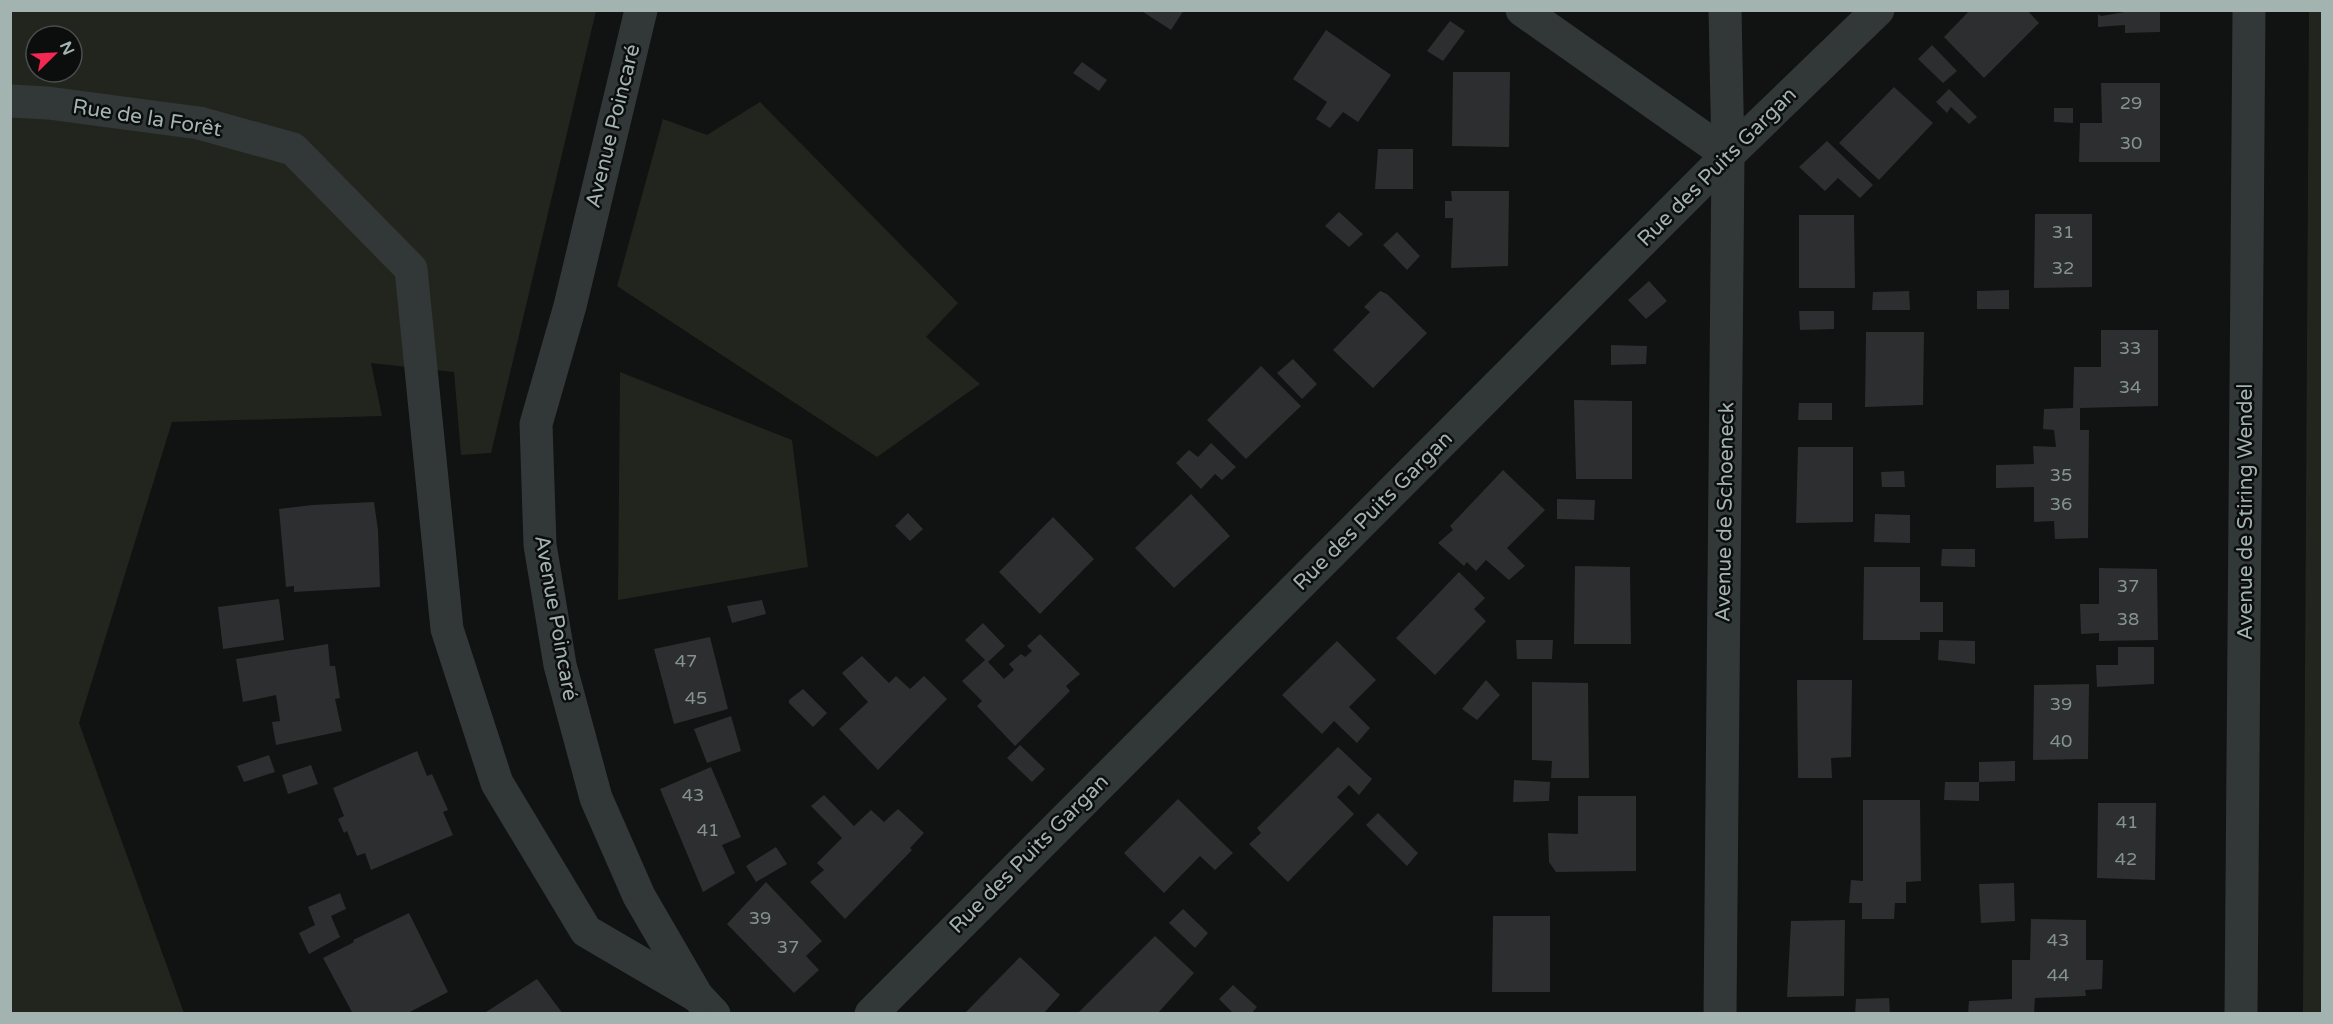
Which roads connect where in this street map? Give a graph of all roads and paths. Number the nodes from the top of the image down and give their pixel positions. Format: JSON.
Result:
{"nodes":[{"id":1,"x":641,"y":10,"type":"edge"},
{"id":2,"x":1522,"y":10,"type":"edge"},
{"id":3,"x":1725,"y":10,"type":"edge"},
{"id":4,"x":1878,"y":10,"type":"edge"},
{"id":5,"x":2250,"y":10,"type":"edge"},
{"id":6,"x":10,"y":101,"type":"edge"},
{"id":7,"x":1728,"y":155,"type":"junction"},
{"id":8,"x":411,"y":269,"type":"joint"},
{"id":9,"x":706,"y":1005,"type":"edge"},
{"id":10,"x":871,"y":1014,"type":"edge"},
{"id":11,"x":1720,"y":1014,"type":"edge"},
{"id":12,"x":2241,"y":1014,"type":"edge"}],
"edges":[{"from":1,"to":9,"type":"street","name":"Avenue Poincaré"},
{"from":2,"to":7,"type":"street"},
{"from":3,"to":7,"type":"street","name":"Avenue de Schoeneck"},
{"from":4,"to":7,"type":"street","name":"Rue des Puits Gargan"},
{"from":5,"to":12,"type":"street","name":"Avenue de Stiring Wendel"},
{"from":6,"to":8,"type":"street","name":"Rue de la Forêt"},
{"from":7,"to":10,"type":"street","name":"Rue des Puits Gargan"},
{"from":7,"to":11,"type":"street","name":"Avenue de Schoeneck"},
{"from":8,"to":9,"type":"street","name":"Avenue Poincaré"}]}
